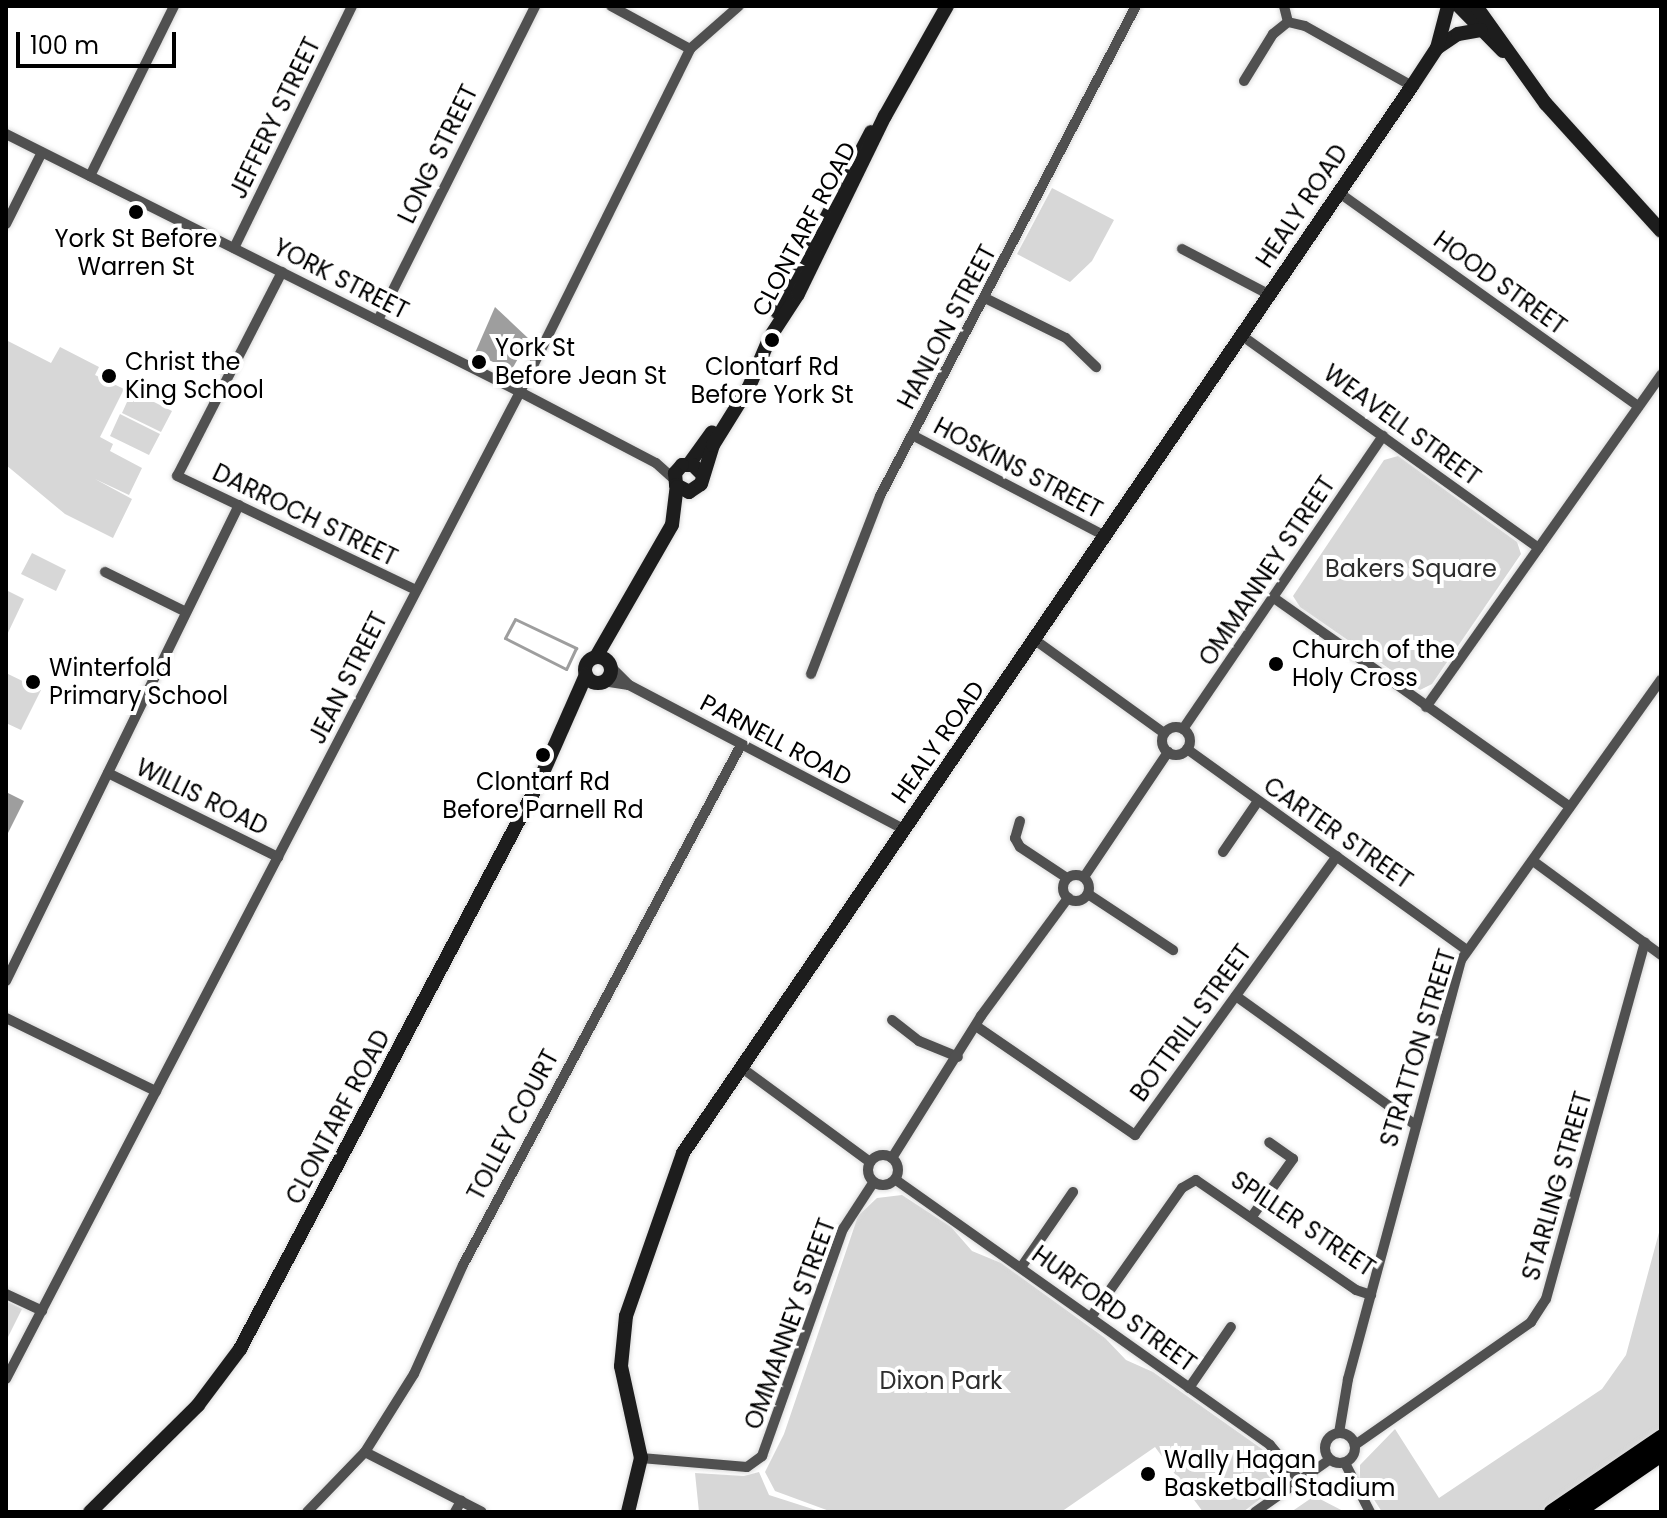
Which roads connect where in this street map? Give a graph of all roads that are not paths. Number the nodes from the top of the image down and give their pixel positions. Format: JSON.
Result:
{"nodes":[{"id":1,"x":174,"y":6,"type":"edge"},
{"id":2,"x":352,"y":6,"type":"edge"},
{"id":3,"x":535,"y":6,"type":"edge"},
{"id":4,"x":739,"y":6,"type":"edge"},
{"id":5,"x":944,"y":6,"type":"edge"},
{"id":6,"x":1136,"y":6,"type":"edge"},
{"id":7,"x":1284,"y":6,"type":"edge"},
{"id":8,"x":1448,"y":6,"type":"edge"},
{"id":9,"x":1459,"y":6,"type":"edge"},
{"id":10,"x":613,"y":7,"type":"edge"},
{"id":11,"x":1479,"y":8,"type":"edge"},
{"id":12,"x":1288,"y":22,"type":"junction"},
{"id":13,"x":1481,"y":30,"type":"junction"},
{"id":14,"x":1437,"y":48,"type":"junction"},
{"id":15,"x":690,"y":49,"type":"junction"},
{"id":16,"x":1507,"y":53,"type":"junction"},
{"id":17,"x":1244,"y":81,"type":"dead end"},
{"id":18,"x":1412,"y":86,"type":"junction"},
{"id":19,"x":6,"y":134,"type":"edge"},
{"id":20,"x":42,"y":152,"type":"junction"},
{"id":21,"x":90,"y":176,"type":"junction"},
{"id":22,"x":1338,"y":192,"type":"junction"},
{"id":23,"x":6,"y":224,"type":"edge"},
{"id":24,"x":1661,"y":231,"type":"edge"},
{"id":25,"x":234,"y":248,"type":"junction"},
{"id":26,"x":1182,"y":249,"type":"dead end"},
{"id":27,"x":282,"y":272,"type":"junction"},
{"id":28,"x":1268,"y":294,"type":"junction"},
{"id":29,"x":985,"y":298,"type":"junction"},
{"id":30,"x":378,"y":320,"type":"junction"},
{"id":31,"x":1241,"y":335,"type":"junction"},
{"id":32,"x":1096,"y":367,"type":"dead end"},
{"id":33,"x":1661,"y":375,"type":"edge"},
{"id":34,"x":520,"y":392,"type":"junction"},
{"id":35,"x":1638,"y":406,"type":"junction"},
{"id":36,"x":912,"y":435,"type":"junction"},
{"id":37,"x":1383,"y":436,"type":"junction"},
{"id":38,"x":685,"y":477,"type":"junction"},
{"id":39,"x":239,"y":505,"type":"junction"},
{"id":40,"x":1105,"y":536,"type":"junction"},
{"id":41,"x":1539,"y":548,"type":"junction"},
{"id":42,"x":105,"y":572,"type":"dead end"},
{"id":43,"x":416,"y":590,"type":"junction"},
{"id":44,"x":1274,"y":598,"type":"junction"},
{"id":45,"x":186,"y":612,"type":"junction"},
{"id":46,"x":1035,"y":640,"type":"junction"},
{"id":47,"x":605,"y":662,"type":"junction"},
{"id":48,"x":811,"y":674,"type":"dead end"},
{"id":49,"x":595,"y":679,"type":"junction"},
{"id":50,"x":1661,"y":680,"type":"edge"},
{"id":51,"x":629,"y":685,"type":"junction"},
{"id":52,"x":1426,"y":707,"type":"junction"},
{"id":53,"x":1183,"y":729,"type":"junction"},
{"id":54,"x":1164,"y":733,"type":"junction"},
{"id":55,"x":741,"y":745,"type":"junction"},
{"id":56,"x":1187,"y":749,"type":"junction"},
{"id":57,"x":1168,"y":752,"type":"junction"},
{"id":58,"x":108,"y":773,"type":"junction"},
{"id":59,"x":1258,"y":801,"type":"junction"},
{"id":60,"x":1570,"y":807,"type":"junction"},
{"id":61,"x":1020,"y":821,"type":"dead end"},
{"id":62,"x":905,"y":830,"type":"junction"},
{"id":63,"x":1223,"y":852,"type":"dead end"},
{"id":64,"x":1337,"y":856,"type":"junction"},
{"id":65,"x":278,"y":857,"type":"junction"},
{"id":66,"x":1533,"y":861,"type":"junction"},
{"id":67,"x":1084,"y":877,"type":"junction"},
{"id":68,"x":1067,"y":878,"type":"junction"},
{"id":69,"x":1088,"y":894,"type":"junction"},
{"id":70,"x":1068,"y":898,"type":"junction"},
{"id":71,"x":1645,"y":943,"type":"junction"},
{"id":72,"x":1173,"y":950,"type":"dead end"},
{"id":73,"x":1467,"y":950,"type":"junction"},
{"id":74,"x":1661,"y":955,"type":"edge"},
{"id":75,"x":6,"y":981,"type":"edge"},
{"id":76,"x":1236,"y":996,"type":"junction"},
{"id":77,"x":6,"y":1018,"type":"edge"},
{"id":78,"x":892,"y":1020,"type":"dead end"},
{"id":79,"x":976,"y":1026,"type":"junction"},
{"id":80,"x":958,"y":1057,"type":"junction"},
{"id":81,"x":742,"y":1068,"type":"junction"},
{"id":82,"x":156,"y":1091,"type":"junction"},
{"id":83,"x":1414,"y":1124,"type":"junction"},
{"id":84,"x":1269,"y":1142,"type":"dead end"},
{"id":85,"x":892,"y":1158,"type":"junction"},
{"id":86,"x":870,"y":1162,"type":"junction"},
{"id":87,"x":896,"y":1180,"type":"junction"},
{"id":88,"x":873,"y":1183,"type":"junction"},
{"id":89,"x":1073,"y":1192,"type":"dead end"},
{"id":90,"x":1253,"y":1215,"type":"junction"},
{"id":91,"x":1022,"y":1266,"type":"junction"},
{"id":92,"x":6,"y":1294,"type":"edge"},
{"id":93,"x":1371,"y":1295,"type":"junction"},
{"id":94,"x":42,"y":1311,"type":"junction"},
{"id":95,"x":1091,"y":1317,"type":"junction"},
{"id":96,"x":1231,"y":1327,"type":"dead end"},
{"id":97,"x":6,"y":1379,"type":"edge"},
{"id":98,"x":1189,"y":1388,"type":"junction"},
{"id":99,"x":1339,"y":1433,"type":"junction"},
{"id":100,"x":1661,"y":1438,"type":"edge"},
{"id":101,"x":1355,"y":1445,"type":"junction"},
{"id":102,"x":365,"y":1452,"type":"junction"},
{"id":103,"x":1661,"y":1454,"type":"edge"},
{"id":104,"x":641,"y":1458,"type":"junction"},
{"id":105,"x":1329,"y":1460,"type":"junction"},
{"id":106,"x":1345,"y":1463,"type":"junction"},
{"id":107,"x":1300,"y":1481,"type":"junction"},
{"id":108,"x":461,"y":1501,"type":"junction"},
{"id":109,"x":90,"y":1512,"type":"edge"},
{"id":110,"x":307,"y":1512,"type":"edge"},
{"id":111,"x":455,"y":1512,"type":"edge"},
{"id":112,"x":482,"y":1512,"type":"edge"},
{"id":113,"x":628,"y":1512,"type":"edge"},
{"id":114,"x":1255,"y":1512,"type":"edge"},
{"id":115,"x":1370,"y":1512,"type":"edge"},
{"id":116,"x":1552,"y":1512,"type":"edge"},
{"id":117,"x":1577,"y":1512,"type":"edge"}],
"edges":[{"from":1,"to":21,"type":"street"},
{"from":2,"to":25,"type":"street","name":"JEFFERY STREET"},
{"from":3,"to":30,"type":"street","name":"LONG STREET"},
{"from":4,"to":15,"type":"street","name":"JEAN STREET"},
{"from":5,"to":38,"type":"street","name":"CLONTARF ROAD"},
{"from":6,"to":29,"type":"street","name":"HANLON STREET"},
{"from":7,"to":12,"type":"street"},
{"from":8,"to":14,"type":"street","name":"HEALY ROAD"},
{"from":9,"to":13,"type":"street"},
{"from":10,"to":15,"type":"street"},
{"from":11,"to":16,"type":"street"},
{"from":12,"to":17,"type":"street"},
{"from":12,"to":18,"type":"street"},
{"from":13,"to":14,"type":"street"},
{"from":13,"to":16,"type":"street"},
{"from":14,"to":18,"type":"street","name":"HEALY ROAD"},
{"from":15,"to":34,"type":"street","name":"JEAN STREET"},
{"from":16,"to":24,"type":"street"},
{"from":18,"to":22,"type":"street","name":"HEALY ROAD"},
{"from":19,"to":20,"type":"street","name":"YORK STREET"},
{"from":20,"to":21,"type":"street","name":"YORK STREET"},
{"from":20,"to":23,"type":"street"},
{"from":21,"to":25,"type":"street","name":"YORK STREET"},
{"from":22,"to":28,"type":"street","name":"HEALY ROAD"},
{"from":22,"to":35,"type":"street","name":"HOOD STREET"},
{"from":25,"to":27,"type":"street","name":"YORK STREET"},
{"from":26,"to":28,"type":"street"},
{"from":27,"to":30,"type":"street","name":"YORK STREET"},
{"from":27,"to":39,"type":"street","name":"DARROCH STREET"},
{"from":28,"to":31,"type":"street","name":"HEALY ROAD"},
{"from":29,"to":32,"type":"street"},
{"from":29,"to":36,"type":"street","name":"HANLON STREET"},
{"from":30,"to":34,"type":"street","name":"YORK STREET"},
{"from":31,"to":37,"type":"street","name":"WEAVELL STREET"},
{"from":31,"to":40,"type":"street","name":"HEALY ROAD"},
{"from":33,"to":35,"type":"street"},
{"from":34,"to":38,"type":"street","name":"YORK STREET"},
{"from":34,"to":43,"type":"street","name":"JEAN STREET"},
{"from":35,"to":41,"type":"street"},
{"from":36,"to":40,"type":"street","name":"HOSKINS STREET"},
{"from":36,"to":48,"type":"street","name":"HANLON STREET"},
{"from":37,"to":41,"type":"street","name":"WEAVELL STREET"},
{"from":37,"to":44,"type":"street","name":"OMMANNEY STREET"},
{"from":38,"to":47,"type":"street","name":"CLONTARF ROAD"},
{"from":39,"to":43,"type":"street","name":"DARROCH STREET"},
{"from":39,"to":45,"type":"street"},
{"from":40,"to":46,"type":"street","name":"HEALY ROAD"},
{"from":41,"to":52,"type":"street"},
{"from":42,"to":45,"type":"street"},
{"from":43,"to":65,"type":"street","name":"JEAN STREET"},
{"from":44,"to":52,"type":"street"},
{"from":44,"to":53,"type":"street","name":"OMMANNEY STREET"},
{"from":45,"to":58,"type":"street"},
{"from":46,"to":54,"type":"street"},
{"from":46,"to":62,"type":"street","name":"HEALY ROAD"},
{"from":47,"to":49,"type":"street"},
{"from":47,"to":49,"type":"street"},
{"from":47,"to":51,"type":"street","name":"PARNELL ROAD"},
{"from":49,"to":51,"type":"street","name":"PARNELL ROAD"},
{"from":49,"to":109,"type":"street","name":"CLONTARF ROAD"},
{"from":50,"to":60,"type":"street","name":"STRATTON STREET"},
{"from":51,"to":55,"type":"street","name":"PARNELL ROAD"},
{"from":52,"to":60,"type":"street"},
{"from":53,"to":54,"type":"street"},
{"from":53,"to":56,"type":"street"},
{"from":54,"to":57,"type":"street"},
{"from":55,"to":62,"type":"street","name":"PARNELL ROAD"},
{"from":55,"to":102,"type":"street","name":"TOLLEY COURT"},
{"from":56,"to":57,"type":"street"},
{"from":56,"to":59,"type":"street","name":"CARTER STREET"},
{"from":57,"to":67,"type":"street"},
{"from":58,"to":65,"type":"street","name":"WILLIS ROAD"},
{"from":58,"to":75,"type":"street"},
{"from":59,"to":63,"type":"street"},
{"from":59,"to":64,"type":"street","name":"CARTER STREET"},
{"from":60,"to":66,"type":"street","name":"STRATTON STREET"},
{"from":61,"to":68,"type":"street"},
{"from":62,"to":81,"type":"street","name":"HEALY ROAD"},
{"from":64,"to":73,"type":"street","name":"CARTER STREET"},
{"from":64,"to":76,"type":"street","name":"BOTTRILL STREET"},
{"from":65,"to":82,"type":"street","name":"JEAN STREET"},
{"from":66,"to":71,"type":"street"},
{"from":66,"to":73,"type":"street","name":"STRATTON STREET"},
{"from":67,"to":68,"type":"street"},
{"from":67,"to":69,"type":"street"},
{"from":68,"to":70,"type":"street"},
{"from":69,"to":70,"type":"street"},
{"from":69,"to":72,"type":"street"},
{"from":70,"to":79,"type":"street"},
{"from":71,"to":74,"type":"street"},
{"from":71,"to":101,"type":"street","name":"STARLING STREET"},
{"from":73,"to":83,"type":"street","name":"STRATTON STREET"},
{"from":76,"to":79,"type":"street","name":"BOTTRILL STREET"},
{"from":76,"to":83,"type":"street"},
{"from":77,"to":82,"type":"street"},
{"from":78,"to":80,"type":"street"},
{"from":79,"to":80,"type":"street"},
{"from":80,"to":85,"type":"street"},
{"from":81,"to":86,"type":"street"},
{"from":81,"to":104,"type":"street","name":"HEALY ROAD"},
{"from":82,"to":94,"type":"street","name":"JEAN STREET"},
{"from":83,"to":93,"type":"street","name":"STRATTON STREET"},
{"from":84,"to":90,"type":"street"},
{"from":85,"to":86,"type":"street"},
{"from":85,"to":87,"type":"street"},
{"from":86,"to":88,"type":"street"},
{"from":87,"to":88,"type":"street"},
{"from":87,"to":91,"type":"street","name":"HURFORD STREET"},
{"from":88,"to":104,"type":"street","name":"OMMANNEY STREET"},
{"from":89,"to":91,"type":"street"},
{"from":90,"to":93,"type":"street","name":"SPILLER STREET"},
{"from":90,"to":95,"type":"street","name":"SPILLER STREET"},
{"from":91,"to":95,"type":"street","name":"HURFORD STREET"},
{"from":92,"to":94,"type":"street"},
{"from":93,"to":99,"type":"street","name":"STRATTON STREET"},
{"from":94,"to":97,"type":"street","name":"JEAN STREET"},
{"from":95,"to":98,"type":"street","name":"HURFORD STREET"},
{"from":96,"to":98,"type":"street"},
{"from":98,"to":107,"type":"street","name":"HURFORD STREET"},
{"from":99,"to":101,"type":"street"},
{"from":99,"to":105,"type":"street","name":"STRATTON STREET"},
{"from":100,"to":116,"type":"main road"},
{"from":101,"to":106,"type":"street"},
{"from":102,"to":108,"type":"street"},
{"from":102,"to":110,"type":"street","name":"TOLLEY COURT"},
{"from":103,"to":117,"type":"main road"},
{"from":104,"to":113,"type":"street","name":"HEALY ROAD"},
{"from":105,"to":106,"type":"street"},
{"from":105,"to":107,"type":"street"},
{"from":106,"to":115,"type":"street"},
{"from":107,"to":114,"type":"street"},
{"from":108,"to":111,"type":"street"},
{"from":108,"to":112,"type":"street"}]}
